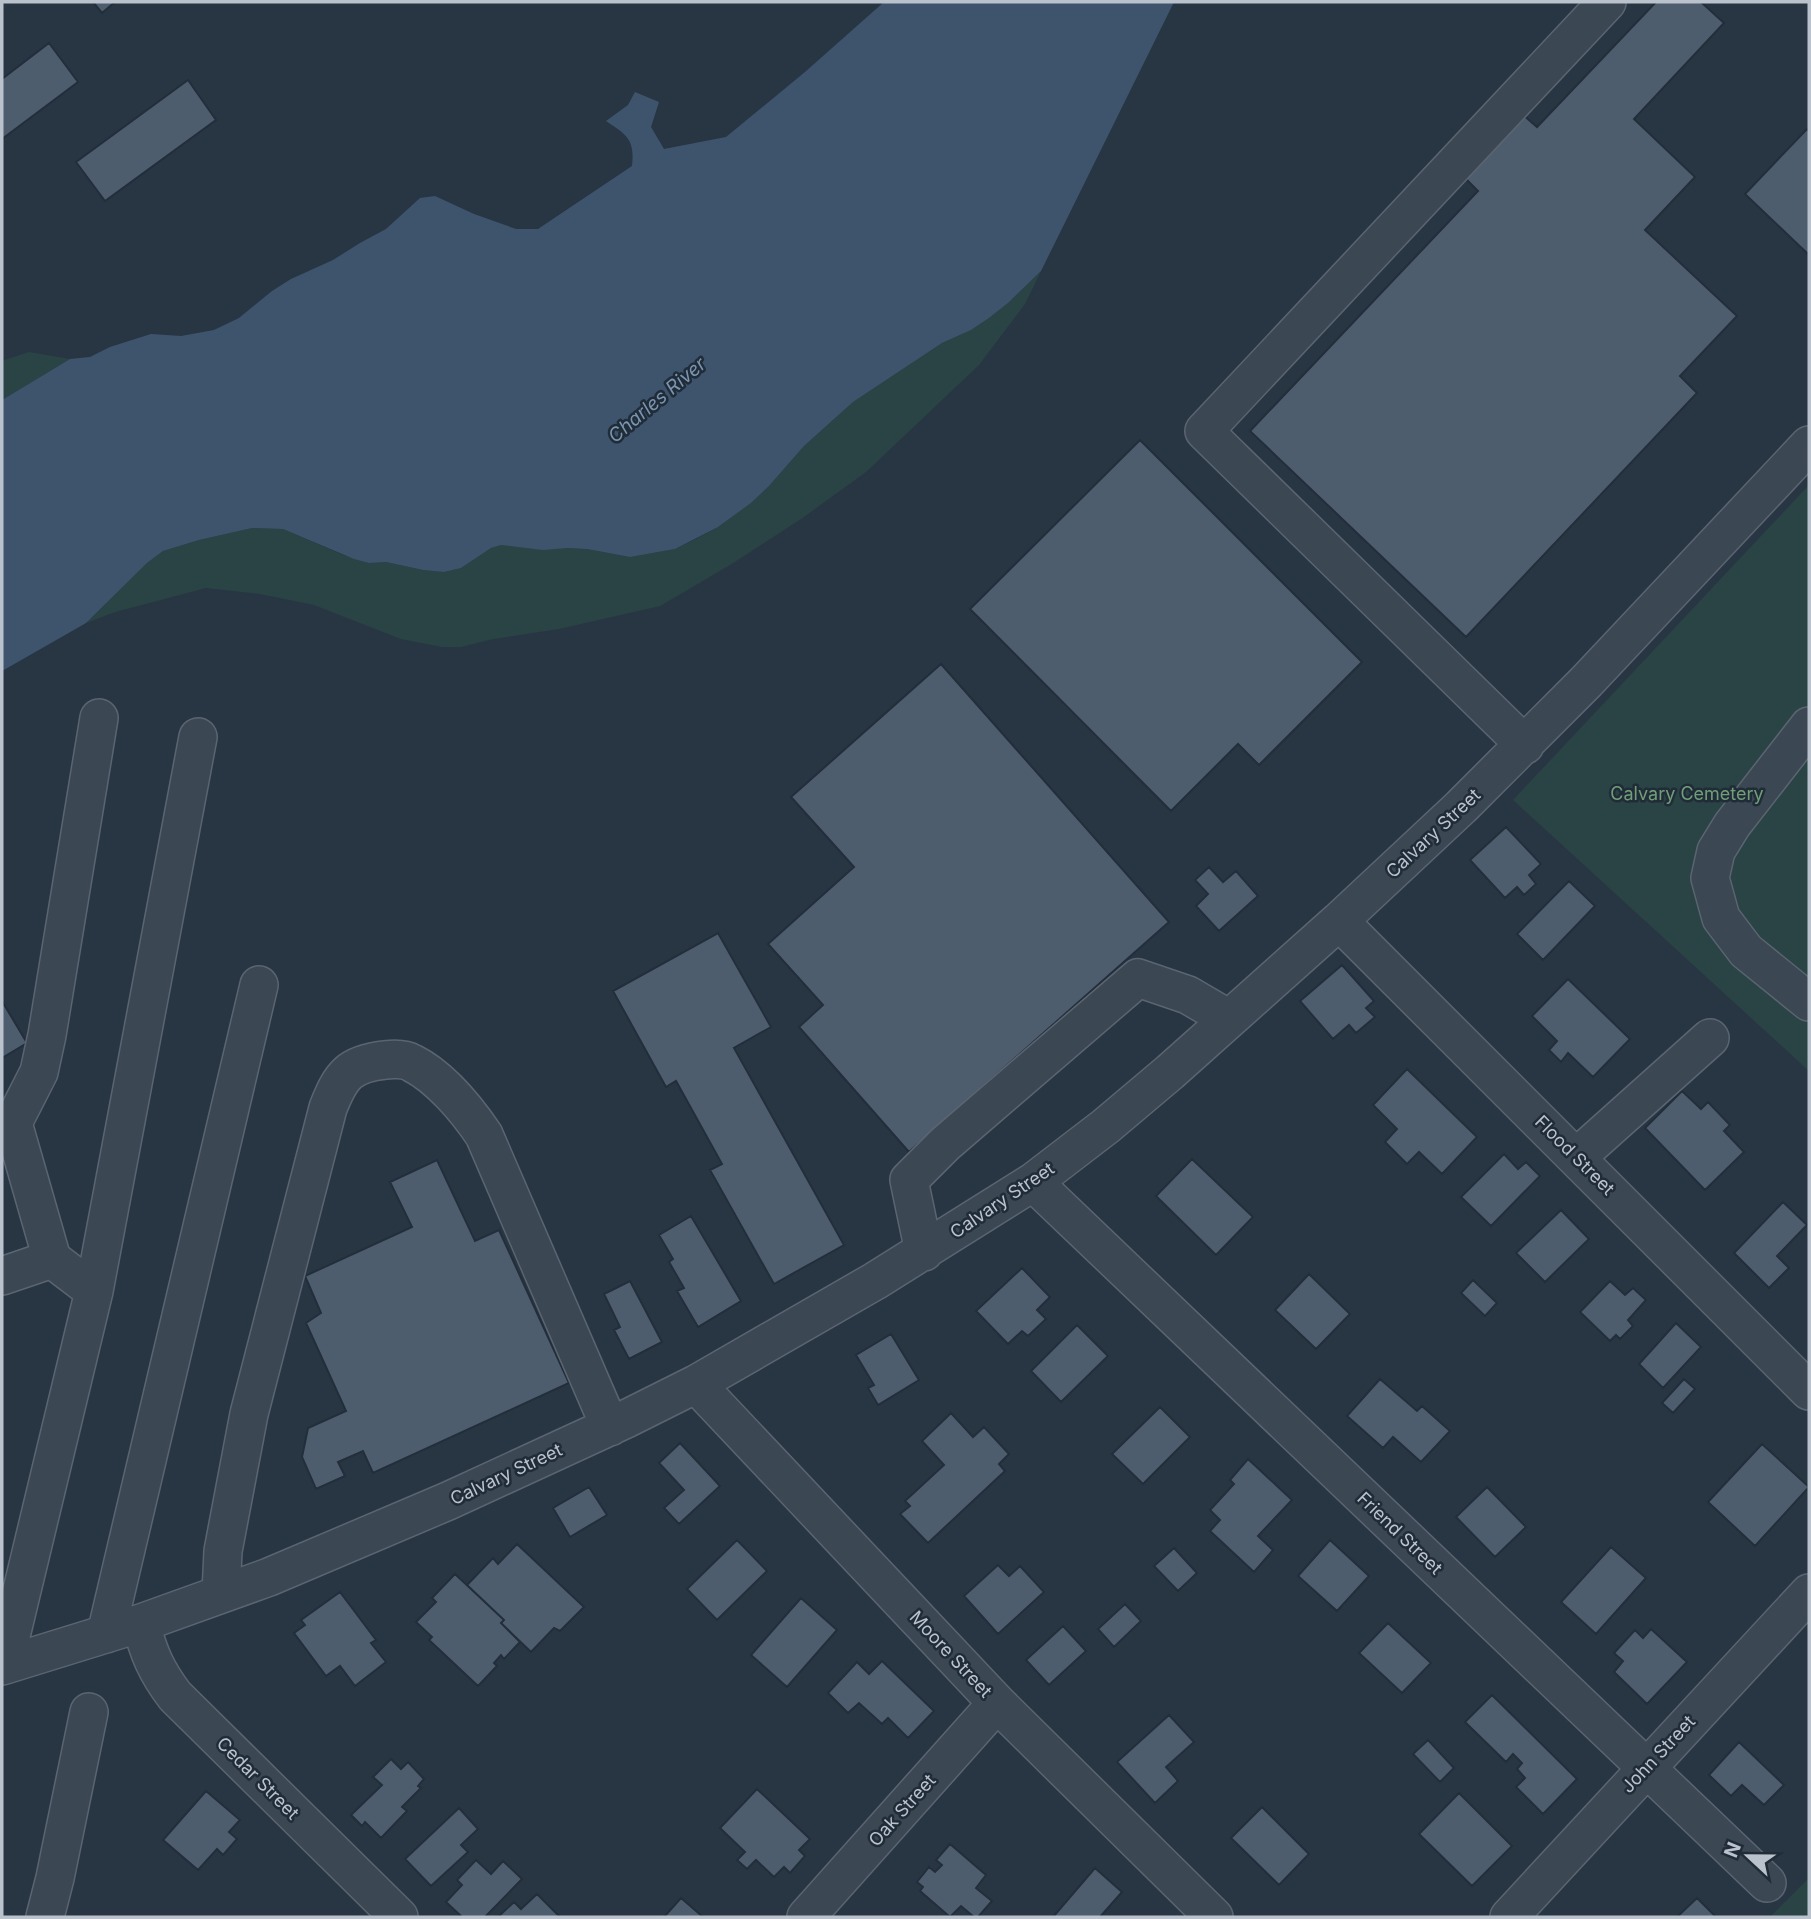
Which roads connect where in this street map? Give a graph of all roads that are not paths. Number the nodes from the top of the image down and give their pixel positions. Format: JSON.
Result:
{"nodes":[{"id":1,"x":1607,"y":2,"type":"edge"},
{"id":2,"x":1809,"y":445,"type":"edge"},
{"id":3,"x":99,"y":718,"type":"dead end"},
{"id":4,"x":1809,"y":726,"type":"edge"},
{"id":5,"x":198,"y":737,"type":"dead end"},
{"id":6,"x":1525,"y":745,"type":"junction"},
{"id":7,"x":1339,"y":921,"type":"junction"},
{"id":8,"x":259,"y":985,"type":"dead end"},
{"id":9,"x":1809,"y":1002,"type":"edge"},
{"id":10,"x":1229,"y":1019,"type":"junction"},
{"id":11,"x":1710,"y":1038,"type":"dead end"},
{"id":12,"x":7,"y":1126,"type":"edge"},
{"id":13,"x":1577,"y":1157,"type":"junction"},
{"id":14,"x":1033,"y":1182,"type":"junction"},
{"id":15,"x":924,"y":1252,"type":"junction"},
{"id":16,"x":52,"y":1259,"type":"junction"},
{"id":17,"x":2,"y":1276,"type":"edge"},
{"id":18,"x":94,"y":1291,"type":"junction"},
{"id":19,"x":696,"y":1384,"type":"junction"},
{"id":20,"x":1809,"y":1391,"type":"edge"},
{"id":21,"x":610,"y":1427,"type":"junction"},
{"id":22,"x":221,"y":1593,"type":"junction"},
{"id":23,"x":1809,"y":1593,"type":"edge"},
{"id":24,"x":141,"y":1623,"type":"junction"},
{"id":25,"x":106,"y":1634,"type":"junction"},
{"id":26,"x":3,"y":1666,"type":"edge"},
{"id":27,"x":997,"y":1703,"type":"junction"},
{"id":28,"x":89,"y":1712,"type":"dead end"},
{"id":29,"x":1646,"y":1768,"type":"junction"},
{"id":30,"x":1767,"y":1883,"type":"dead end"},
{"id":31,"x":45,"y":1917,"type":"edge"},
{"id":32,"x":399,"y":1917,"type":"edge"},
{"id":33,"x":806,"y":1917,"type":"edge"},
{"id":34,"x":1214,"y":1917,"type":"edge"},
{"id":35,"x":1509,"y":1917,"type":"edge"}],
"edges":[{"from":1,"to":6,"type":"street"},
{"from":2,"to":6,"type":"street","name":"Calvary Street"},
{"from":3,"to":12,"type":"street"},
{"from":4,"to":9,"type":"street"},
{"from":5,"to":18,"type":"street"},
{"from":6,"to":7,"type":"street","name":"Calvary Street"},
{"from":7,"to":10,"type":"street","name":"Calvary Street"},
{"from":7,"to":13,"type":"street","name":"Flood Street"},
{"from":8,"to":25,"type":"street"},
{"from":10,"to":14,"type":"street","name":"Calvary Street"},
{"from":10,"to":15,"type":"street"},
{"from":11,"to":13,"type":"street"},
{"from":12,"to":16,"type":"street"},
{"from":13,"to":20,"type":"street","name":"Flood Street"},
{"from":14,"to":15,"type":"street","name":"Calvary Street"},
{"from":14,"to":29,"type":"street","name":"Friend Street"},
{"from":15,"to":19,"type":"street","name":"Calvary Street"},
{"from":16,"to":17,"type":"street"},
{"from":16,"to":18,"type":"street"},
{"from":18,"to":26,"type":"street"},
{"from":19,"to":21,"type":"street","name":"Calvary Street"},
{"from":19,"to":27,"type":"street","name":"Moore Street"},
{"from":21,"to":22,"type":"street","name":"Calvary Street"},
{"from":21,"to":22,"type":"street"},
{"from":22,"to":24,"type":"street","name":"Calvary Street"},
{"from":23,"to":29,"type":"street","name":"John Street"},
{"from":24,"to":25,"type":"street","name":"Calvary Street"},
{"from":24,"to":32,"type":"street","name":"Cedar Street"},
{"from":25,"to":26,"type":"street","name":"Calvary Street"},
{"from":27,"to":33,"type":"street","name":"Oak Street"},
{"from":27,"to":34,"type":"street","name":"Moore Street"},
{"from":28,"to":31,"type":"street"},
{"from":29,"to":30,"type":"street","name":"Friend Street"},
{"from":29,"to":35,"type":"street","name":"John Street"}]}
